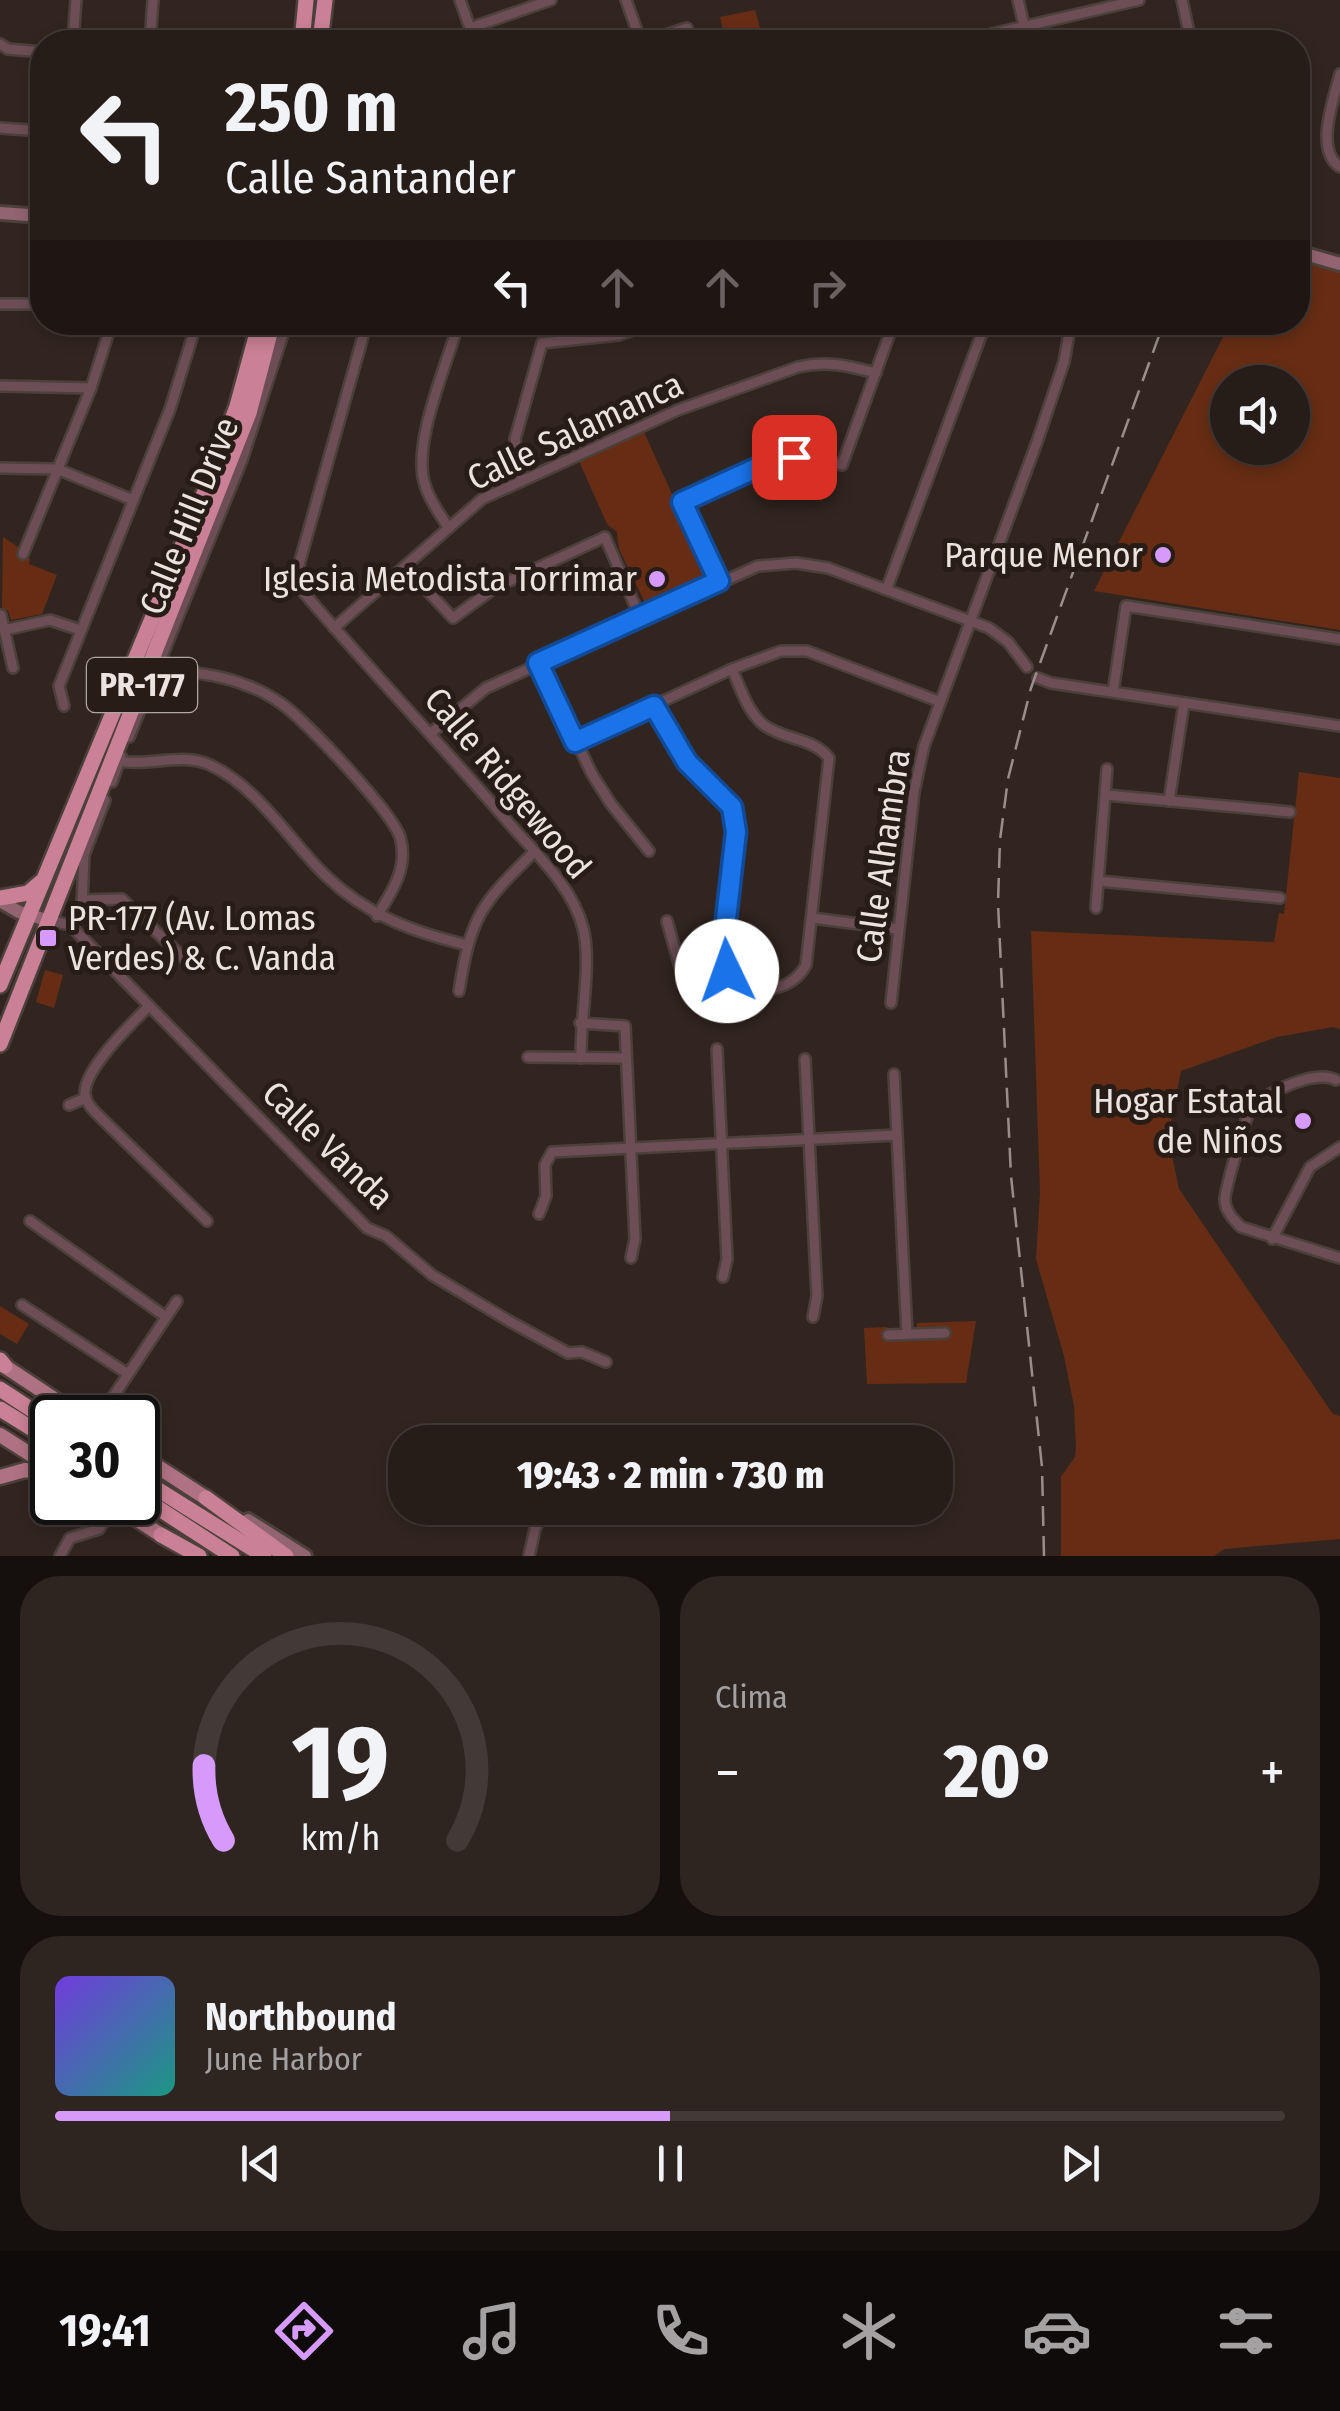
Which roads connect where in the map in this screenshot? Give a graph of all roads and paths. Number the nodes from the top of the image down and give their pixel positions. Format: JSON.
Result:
{"nodes":[{"id":1,"x":76,"y":0,"type":"edge"},
{"id":2,"x":153,"y":0,"type":"edge"},
{"id":3,"x":306,"y":0,"type":"edge"},
{"id":4,"x":325,"y":0,"type":"edge"},
{"id":5,"x":460,"y":0,"type":"edge"},
{"id":6,"x":551,"y":0,"type":"edge"},
{"id":7,"x":626,"y":0,"type":"edge"},
{"id":8,"x":1018,"y":0,"type":"edge"},
{"id":9,"x":1139,"y":0,"type":"edge"},
{"id":10,"x":1182,"y":0,"type":"edge"},
{"id":11,"x":1024,"y":26,"type":"junction"},
{"id":12,"x":470,"y":28,"type":"joint"},
{"id":13,"x":687,"y":28,"type":"dead end"},
{"id":14,"x":74,"y":30,"type":"edge"},
{"id":15,"x":151,"y":30,"type":"edge"},
{"id":16,"x":303,"y":30,"type":"edge"},
{"id":17,"x":321,"y":30,"type":"edge"},
{"id":18,"x":637,"y":30,"type":"edge"},
{"id":19,"x":681,"y":30,"type":"edge"},
{"id":20,"x":1008,"y":30,"type":"edge"},
{"id":21,"x":1025,"y":30,"type":"edge"},
{"id":22,"x":1188,"y":30,"type":"edge"},
{"id":23,"x":0,"y":44,"type":"edge"},
{"id":24,"x":30,"y":51,"type":"edge"},
{"id":25,"x":1340,"y":77,"type":"edge"},
{"id":26,"x":0,"y":128,"type":"edge"},
{"id":27,"x":30,"y":130,"type":"edge"},
{"id":28,"x":1340,"y":167,"type":"edge"},
{"id":29,"x":0,"y":213,"type":"edge"},
{"id":30,"x":30,"y":215,"type":"edge"},
{"id":31,"x":1310,"y":255,"type":"edge"},
{"id":32,"x":1340,"y":264,"type":"edge"},
{"id":33,"x":0,"y":304,"type":"edge"},
{"id":34,"x":30,"y":304,"type":"edge"},
{"id":35,"x":108,"y":335,"type":"edge"},
{"id":36,"x":193,"y":335,"type":"edge"},
{"id":37,"x":256,"y":335,"type":"edge"},
{"id":38,"x":270,"y":335,"type":"edge"},
{"id":39,"x":283,"y":335,"type":"edge"},
{"id":40,"x":363,"y":335,"type":"edge"},
{"id":41,"x":455,"y":335,"type":"edge"},
{"id":42,"x":619,"y":335,"type":"edge"},
{"id":43,"x":890,"y":335,"type":"edge"},
{"id":44,"x":981,"y":335,"type":"edge"},
{"id":45,"x":1069,"y":335,"type":"edge"},
{"id":46,"x":876,"y":374,"type":"junction"},
{"id":47,"x":0,"y":386,"type":"edge"},
{"id":48,"x":91,"y":388,"type":"junction"},
{"id":49,"x":0,"y":468,"type":"edge"},
{"id":50,"x":58,"y":469,"type":"junction"},
{"id":51,"x":521,"y":480,"type":"junction"},
{"id":52,"x":134,"y":500,"type":"junction"},
{"id":53,"x":448,"y":527,"type":"junction"},
{"id":54,"x":23,"y":554,"type":"dead end"},
{"id":55,"x":405,"y":567,"type":"junction"},
{"id":56,"x":719,"y":581,"type":"junction"},
{"id":57,"x":888,"y":588,"type":"junction"},
{"id":58,"x":1,"y":615,"type":"edge"},
{"id":59,"x":640,"y":617,"type":"junction"},
{"id":60,"x":969,"y":620,"type":"junction"},
{"id":61,"x":334,"y":628,"type":"junction"},
{"id":62,"x":4,"y":630,"type":"junction"},
{"id":63,"x":80,"y":630,"type":"junction"},
{"id":64,"x":1340,"y":639,"type":"edge"},
{"id":65,"x":538,"y":663,"type":"junction"},
{"id":66,"x":1027,"y":667,"type":"dead end"},
{"id":67,"x":13,"y":668,"type":"dead end"},
{"id":68,"x":157,"y":668,"type":"junction"},
{"id":69,"x":732,"y":669,"type":"junction"},
{"id":70,"x":1038,"y":678,"type":"dead end"},
{"id":71,"x":1113,"y":692,"type":"junction"},
{"id":72,"x":938,"y":702,"type":"junction"},
{"id":73,"x":1184,"y":703,"type":"junction"},
{"id":74,"x":64,"y":706,"type":"dead end"},
{"id":75,"x":654,"y":706,"type":"junction"},
{"id":76,"x":1340,"y":726,"type":"edge"},
{"id":77,"x":431,"y":733,"type":"junction"},
{"id":78,"x":575,"y":742,"type":"junction"},
{"id":79,"x":119,"y":761,"type":"junction"},
{"id":80,"x":1108,"y":770,"type":"dead end"},
{"id":81,"x":112,"y":782,"type":"dead end"},
{"id":82,"x":1106,"y":795,"type":"junction"},
{"id":83,"x":106,"y":800,"type":"dead end"},
{"id":84,"x":1169,"y":801,"type":"junction"},
{"id":85,"x":1290,"y":812,"type":"dead end"},
{"id":86,"x":648,"y":851,"type":"dead end"},
{"id":87,"x":534,"y":852,"type":"junction"},
{"id":88,"x":46,"y":875,"type":"junction"},
{"id":89,"x":1098,"y":881,"type":"junction"},
{"id":90,"x":82,"y":895,"type":"junction"},
{"id":91,"x":1280,"y":898,"type":"dead end"},
{"id":92,"x":1,"y":903,"type":"edge"},
{"id":93,"x":1096,"y":908,"type":"dead end"},
{"id":94,"x":28,"y":915,"type":"junction"},
{"id":95,"x":377,"y":916,"type":"junction"},
{"id":96,"x":812,"y":918,"type":"junction"},
{"id":97,"x":47,"y":920,"type":"junction"},
{"id":98,"x":667,"y":921,"type":"dead end"},
{"id":99,"x":70,"y":925,"type":"junction"},
{"id":100,"x":898,"y":929,"type":"junction"},
{"id":101,"x":466,"y":946,"type":"junction"},
{"id":102,"x":194,"y":968,"type":"dead end"},
{"id":103,"x":727,"y":971,"type":"junction"},
{"id":104,"x":0,"y":986,"type":"edge"},
{"id":105,"x":459,"y":992,"type":"dead end"},
{"id":106,"x":890,"y":1002,"type":"dead end"},
{"id":107,"x":150,"y":1006,"type":"junction"},
{"id":108,"x":580,"y":1022,"type":"junction"},
{"id":109,"x":0,"y":1044,"type":"edge"},
{"id":110,"x":717,"y":1049,"type":"dead end"},
{"id":111,"x":528,"y":1057,"type":"dead end"},
{"id":112,"x":581,"y":1058,"type":"junction"},
{"id":113,"x":626,"y":1058,"type":"junction"},
{"id":114,"x":805,"y":1059,"type":"dead end"},
{"id":115,"x":894,"y":1074,"type":"dead end"},
{"id":116,"x":1336,"y":1080,"type":"dead end"},
{"id":117,"x":86,"y":1098,"type":"junction"},
{"id":118,"x":69,"y":1105,"type":"dead end"},
{"id":119,"x":897,"y":1135,"type":"junction"},
{"id":120,"x":809,"y":1139,"type":"junction"},
{"id":121,"x":721,"y":1144,"type":"junction"},
{"id":122,"x":1340,"y":1147,"type":"edge"},
{"id":123,"x":631,"y":1148,"type":"junction"},
{"id":124,"x":540,"y":1214,"type":"dead end"},
{"id":125,"x":206,"y":1221,"type":"dead end"},
{"id":126,"x":30,"y":1222,"type":"dead end"},
{"id":127,"x":1272,"y":1239,"type":"junction"},
{"id":128,"x":632,"y":1258,"type":"dead end"},
{"id":129,"x":1340,"y":1258,"type":"edge"},
{"id":130,"x":723,"y":1278,"type":"dead end"},
{"id":131,"x":176,"y":1302,"type":"dead end"},
{"id":132,"x":22,"y":1305,"type":"dead end"},
{"id":133,"x":166,"y":1317,"type":"junction"},
{"id":134,"x":813,"y":1317,"type":"dead end"},
{"id":135,"x":945,"y":1332,"type":"dead end"},
{"id":136,"x":907,"y":1334,"type":"junction"},
{"id":137,"x":888,"y":1335,"type":"dead end"},
{"id":138,"x":606,"y":1362,"type":"dead end"},
{"id":139,"x":2,"y":1363,"type":"edge"},
{"id":140,"x":128,"y":1374,"type":"junction"},
{"id":141,"x":0,"y":1389,"type":"edge"},
{"id":142,"x":49,"y":1395,"type":"edge"},
{"id":143,"x":114,"y":1395,"type":"edge"},
{"id":144,"x":0,"y":1408,"type":"edge"},
{"id":145,"x":30,"y":1409,"type":"edge"},
{"id":146,"x":30,"y":1427,"type":"edge"},
{"id":147,"x":0,"y":1435,"type":"edge"},
{"id":148,"x":30,"y":1456,"type":"edge"},
{"id":149,"x":160,"y":1468,"type":"edge"},
{"id":150,"x":30,"y":1470,"type":"edge"},
{"id":151,"x":0,"y":1477,"type":"edge"},
{"id":152,"x":160,"y":1490,"type":"edge"},
{"id":153,"x":206,"y":1498,"type":"junction"},
{"id":154,"x":160,"y":1510,"type":"edge"},
{"id":155,"x":102,"y":1525,"type":"edge"},
{"id":156,"x":146,"y":1525,"type":"edge"},
{"id":157,"x":537,"y":1525,"type":"edge"},
{"id":158,"x":162,"y":1535,"type":"junction"},
{"id":159,"x":60,"y":1556,"type":"edge"},
{"id":160,"x":188,"y":1556,"type":"edge"},
{"id":161,"x":199,"y":1556,"type":"edge"},
{"id":162,"x":232,"y":1556,"type":"edge"},
{"id":163,"x":264,"y":1556,"type":"edge"},
{"id":164,"x":286,"y":1556,"type":"edge"},
{"id":165,"x":305,"y":1556,"type":"edge"},
{"id":166,"x":529,"y":1556,"type":"edge"}],
"edges":[{"from":1,"to":14,"type":"street"},
{"from":2,"to":15,"type":"street"},
{"from":3,"to":16,"type":"highway"},
{"from":4,"to":17,"type":"highway"},
{"from":5,"to":12,"type":"street"},
{"from":6,"to":12,"type":"street"},
{"from":7,"to":18,"type":"street"},
{"from":8,"to":11,"type":"street"},
{"from":9,"to":11,"type":"street"},
{"from":10,"to":22,"type":"street"},
{"from":11,"to":20,"type":"street"},
{"from":11,"to":21,"type":"street"},
{"from":13,"to":19,"type":"street"},
{"from":23,"to":24,"type":"street"},
{"from":25,"to":28,"type":"street"},
{"from":26,"to":27,"type":"street"},
{"from":29,"to":30,"type":"main road"},
{"from":31,"to":32,"type":"main road"},
{"from":33,"to":34,"type":"street"},
{"from":35,"to":48,"type":"street"},
{"from":36,"to":52,"type":"street"},
{"from":37,"to":88,"type":"highway","number":"PR-177"},
{"from":38,"to":97,"type":"highway","number":"PR-177"},
{"from":39,"to":68,"type":"street","name":"Calle Hill Drive"},
{"from":40,"to":61,"type":"street","name":"Calle Ridgewood"},
{"from":41,"to":53,"type":"street"},
{"from":42,"to":51,"type":"street"},
{"from":43,"to":46,"type":"street"},
{"from":44,"to":57,"type":"street"},
{"from":45,"to":60,"type":"street","name":"Calle Alhambra"},
{"from":46,"to":51,"type":"street","name":"Calle Salamanca"},
{"from":46,"to":56,"type":"street"},
{"from":47,"to":48,"type":"street"},
{"from":48,"to":50,"type":"street"},
{"from":49,"to":50,"type":"street"},
{"from":50,"to":52,"type":"street"},
{"from":50,"to":54,"type":"street"},
{"from":51,"to":53,"type":"street","name":"Calle Salamanca"},
{"from":52,"to":63,"type":"street"},
{"from":53,"to":55,"type":"street","name":"Calle Salamanca"},
{"from":55,"to":59,"type":"street"},
{"from":55,"to":61,"type":"street","name":"Calle Salamanca"},
{"from":56,"to":57,"type":"street"},
{"from":56,"to":59,"type":"street"},
{"from":57,"to":60,"type":"street"},
{"from":58,"to":62,"type":"street"},
{"from":59,"to":65,"type":"street"},
{"from":60,"to":66,"type":"street"},
{"from":60,"to":72,"type":"street","name":"Calle Alhambra"},
{"from":61,"to":77,"type":"street","name":"Calle Ridgewood"},
{"from":62,"to":63,"type":"street"},
{"from":62,"to":67,"type":"street"},
{"from":63,"to":74,"type":"street"},
{"from":64,"to":71,"type":"street"},
{"from":65,"to":77,"type":"street"},
{"from":65,"to":78,"type":"street"},
{"from":68,"to":79,"type":"street","name":"Calle Hill Drive"},
{"from":68,"to":95,"type":"street"},
{"from":69,"to":72,"type":"street"},
{"from":69,"to":75,"type":"street"},
{"from":69,"to":96,"type":"street"},
{"from":70,"to":71,"type":"street"},
{"from":71,"to":73,"type":"street"},
{"from":72,"to":100,"type":"street","name":"Calle Alhambra"},
{"from":73,"to":76,"type":"street"},
{"from":73,"to":84,"type":"street"},
{"from":75,"to":78,"type":"street"},
{"from":75,"to":103,"type":"street"},
{"from":77,"to":87,"type":"street","name":"Calle Ridgewood"},
{"from":78,"to":86,"type":"street"},
{"from":79,"to":81,"type":"street","name":"Calle Hill Drive"},
{"from":79,"to":95,"type":"street"},
{"from":80,"to":82,"type":"street"},
{"from":82,"to":84,"type":"street"},
{"from":82,"to":89,"type":"street"},
{"from":83,"to":90,"type":"street"},
{"from":84,"to":85,"type":"street"},
{"from":87,"to":101,"type":"street"},
{"from":87,"to":108,"type":"street","name":"Calle Ridgewood"},
{"from":88,"to":92,"type":"highway"},
{"from":88,"to":94,"type":"highway","number":"PR-177"},
{"from":89,"to":91,"type":"street"},
{"from":89,"to":93,"type":"street"},
{"from":90,"to":99,"type":"street"},
{"from":90,"to":102,"type":"street"},
{"from":92,"to":94,"type":"main road"},
{"from":94,"to":97,"type":"main road"},
{"from":94,"to":104,"type":"highway","number":"PR-177"},
{"from":95,"to":101,"type":"street"},
{"from":96,"to":100,"type":"street"},
{"from":96,"to":103,"type":"street"},
{"from":97,"to":99,"type":"street"},
{"from":97,"to":109,"type":"highway","number":"PR-177"},
{"from":98,"to":103,"type":"street"},
{"from":99,"to":107,"type":"street","name":"Calle Vanda"},
{"from":100,"to":106,"type":"street","name":"Calle Alhambra"},
{"from":101,"to":105,"type":"street"},
{"from":107,"to":117,"type":"street"},
{"from":107,"to":138,"type":"street","name":"Calle Vanda"},
{"from":108,"to":112,"type":"street","name":"Calle Ridgewood"},
{"from":108,"to":113,"type":"street"},
{"from":110,"to":121,"type":"street"},
{"from":111,"to":112,"type":"street"},
{"from":112,"to":113,"type":"street"},
{"from":113,"to":123,"type":"street"},
{"from":114,"to":120,"type":"street"},
{"from":115,"to":119,"type":"street"},
{"from":116,"to":127,"type":"street"},
{"from":117,"to":118,"type":"street"},
{"from":117,"to":125,"type":"street"},
{"from":119,"to":120,"type":"street"},
{"from":119,"to":136,"type":"street"},
{"from":120,"to":121,"type":"street"},
{"from":120,"to":134,"type":"street"},
{"from":121,"to":123,"type":"street"},
{"from":121,"to":130,"type":"street"},
{"from":122,"to":127,"type":"street"},
{"from":123,"to":124,"type":"street"},
{"from":123,"to":128,"type":"street"},
{"from":126,"to":133,"type":"street"},
{"from":127,"to":129,"type":"street"},
{"from":131,"to":133,"type":"street"},
{"from":132,"to":140,"type":"street"},
{"from":133,"to":140,"type":"street"},
{"from":135,"to":136,"type":"street"},
{"from":136,"to":137,"type":"street"},
{"from":139,"to":142,"type":"main road"},
{"from":140,"to":143,"type":"street"},
{"from":141,"to":145,"type":"highway"},
{"from":144,"to":146,"type":"highway"},
{"from":147,"to":148,"type":"main road"},
{"from":149,"to":153,"type":"main road"},
{"from":150,"to":151,"type":"main road"},
{"from":152,"to":163,"type":"highway"},
{"from":153,"to":164,"type":"highway"},
{"from":153,"to":165,"type":"main road"},
{"from":154,"to":162,"type":"highway"},
{"from":155,"to":159,"type":"street"},
{"from":156,"to":158,"type":"main road"},
{"from":157,"to":166,"type":"street"},
{"from":158,"to":160,"type":"main road"},
{"from":158,"to":161,"type":"highway"}]}
